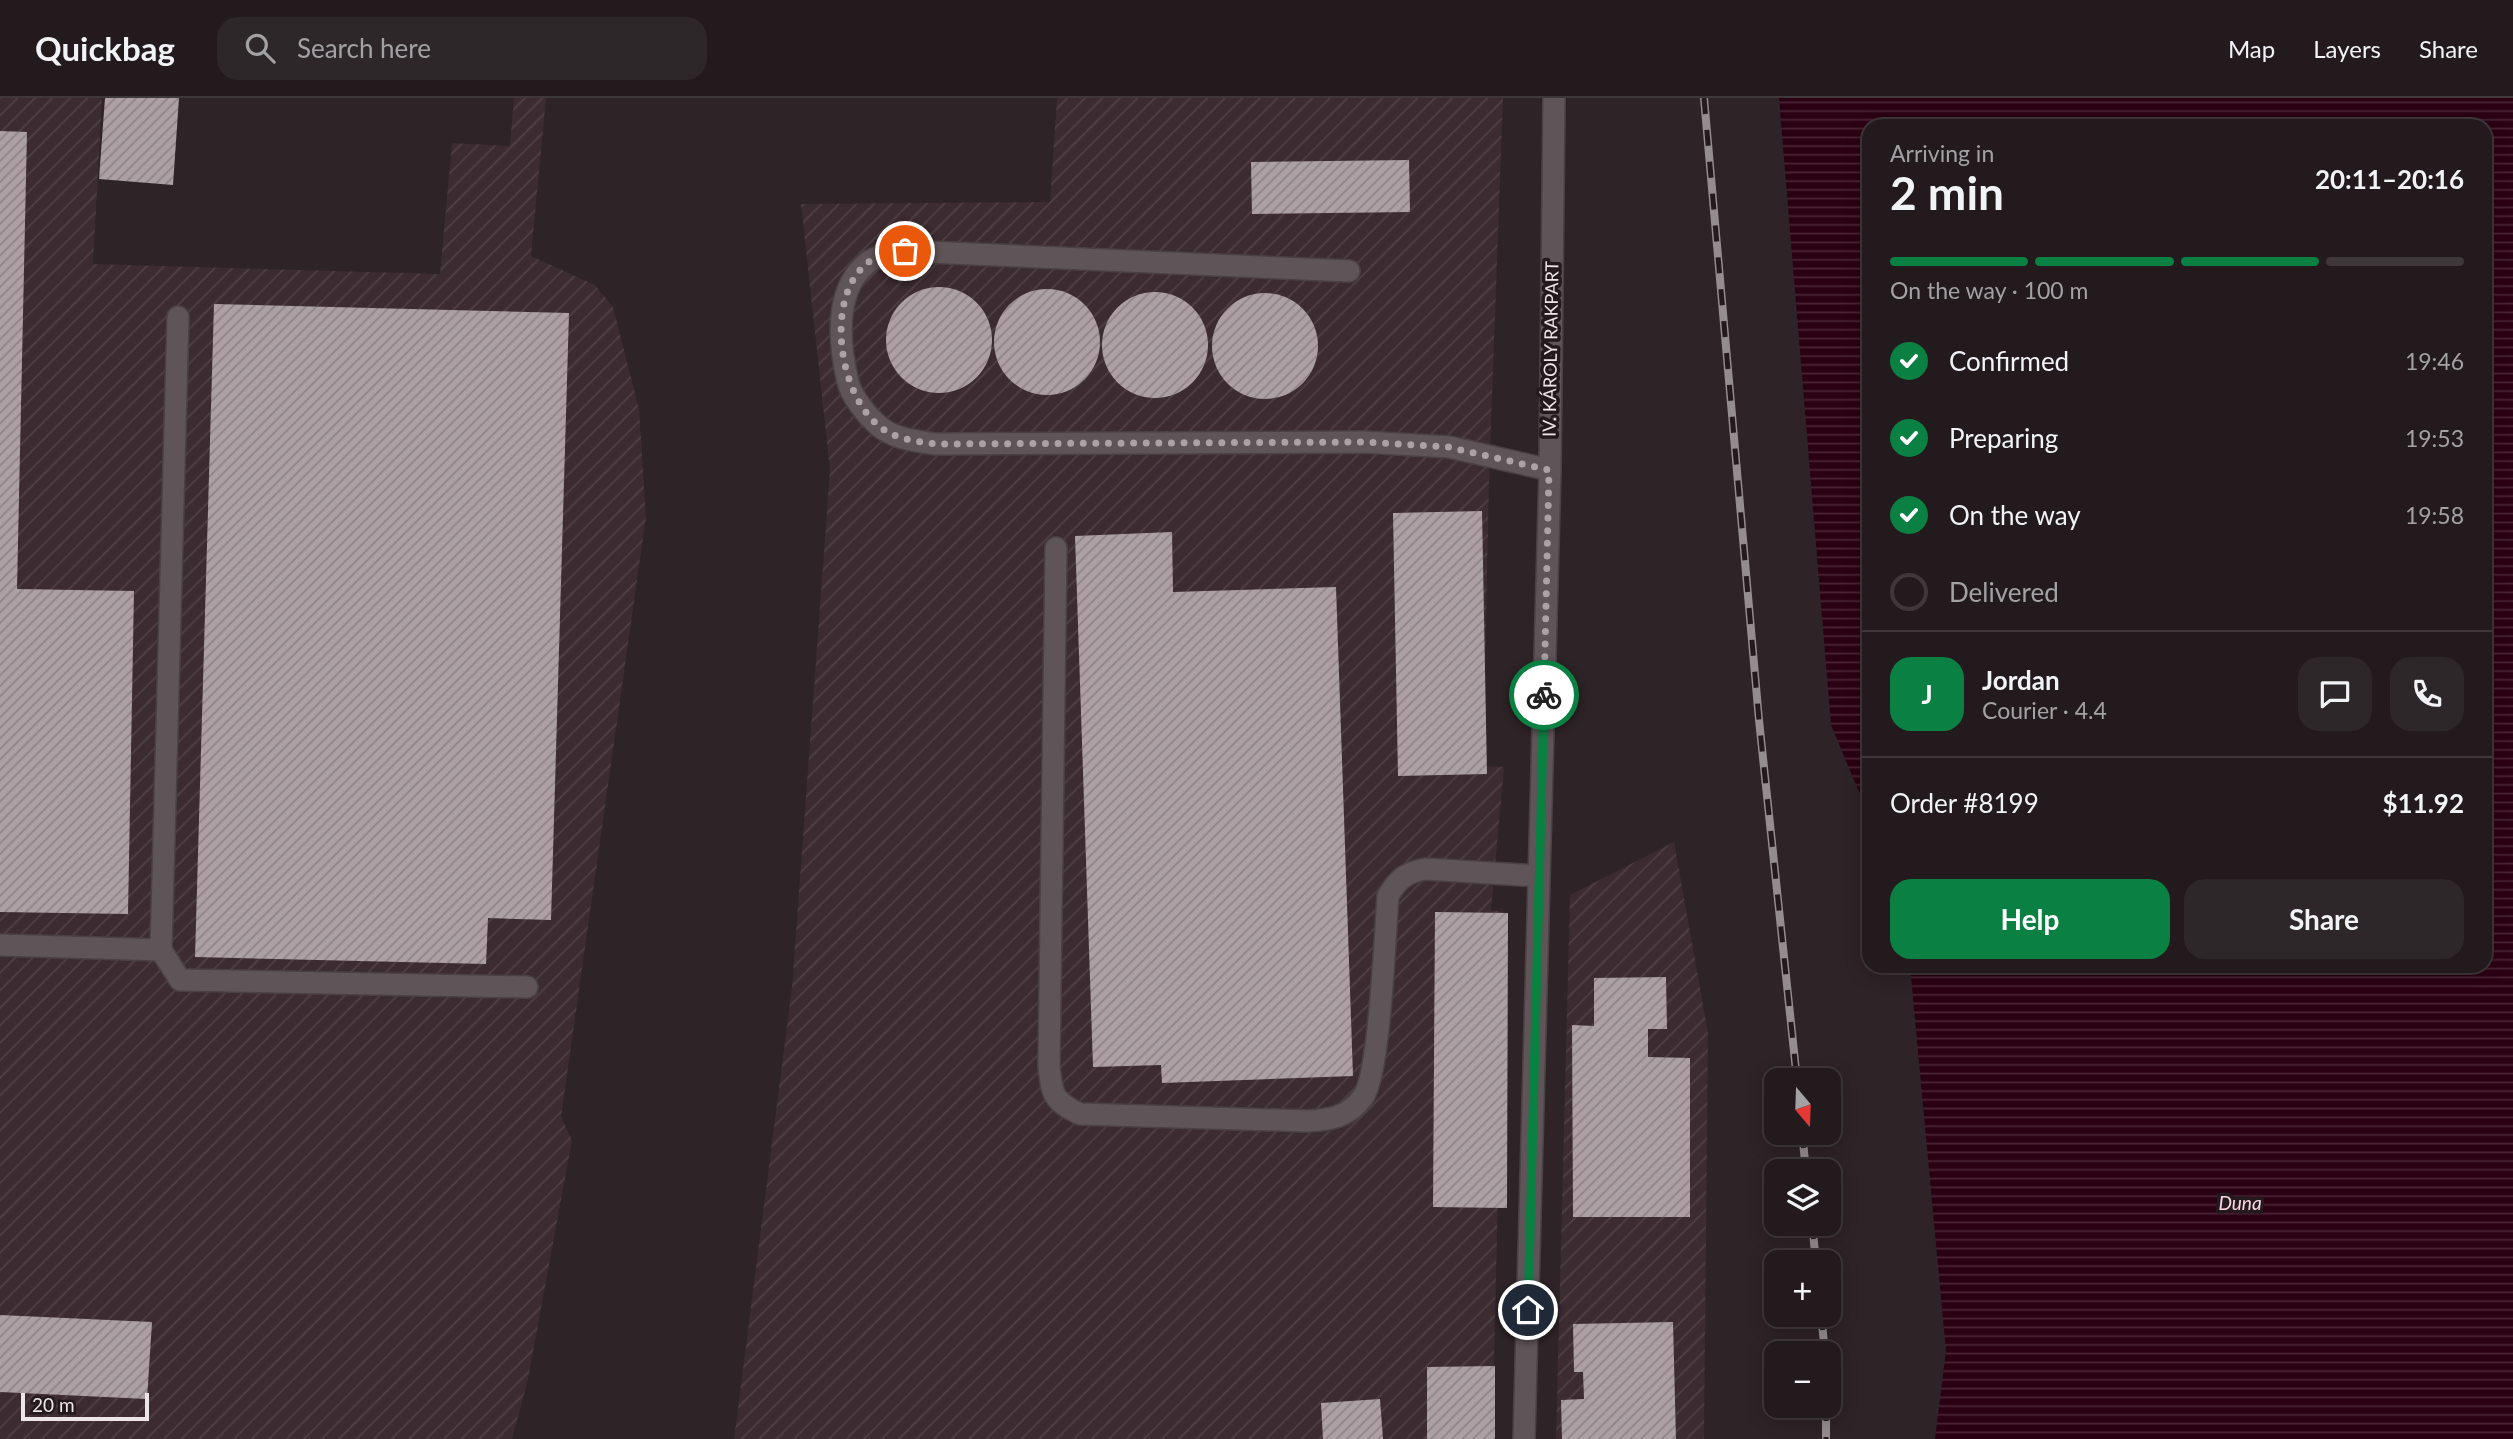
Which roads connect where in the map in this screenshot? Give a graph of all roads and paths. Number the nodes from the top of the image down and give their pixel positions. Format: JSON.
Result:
{"nodes":[{"id":1,"x":1554,"y":98,"type":"edge"},
{"id":2,"x":1349,"y":271,"type":"dead end"},
{"id":3,"x":178,"y":317,"type":"dead end"},
{"id":4,"x":1549,"y":470,"type":"junction"},
{"id":5,"x":1056,"y":548,"type":"dead end"},
{"id":6,"x":1539,"y":876,"type":"junction"},
{"id":7,"x":0,"y":945,"type":"edge"},
{"id":8,"x":162,"y":950,"type":"junction"},
{"id":9,"x":527,"y":987,"type":"dead end"},
{"id":10,"x":1524,"y":1439,"type":"edge"}],
"edges":[{"from":1,"to":4,"type":"street","name":"IV. KÁROLY RAKPART"},
{"from":2,"to":4,"type":"street"},
{"from":3,"to":8,"type":"street"},
{"from":4,"to":6,"type":"street","name":"IV. KÁROLY RAKPART"},
{"from":5,"to":6,"type":"street"},
{"from":6,"to":10,"type":"street","name":"IV. KÁROLY RAKPART"},
{"from":7,"to":8,"type":"street"},
{"from":8,"to":9,"type":"street"}]}
